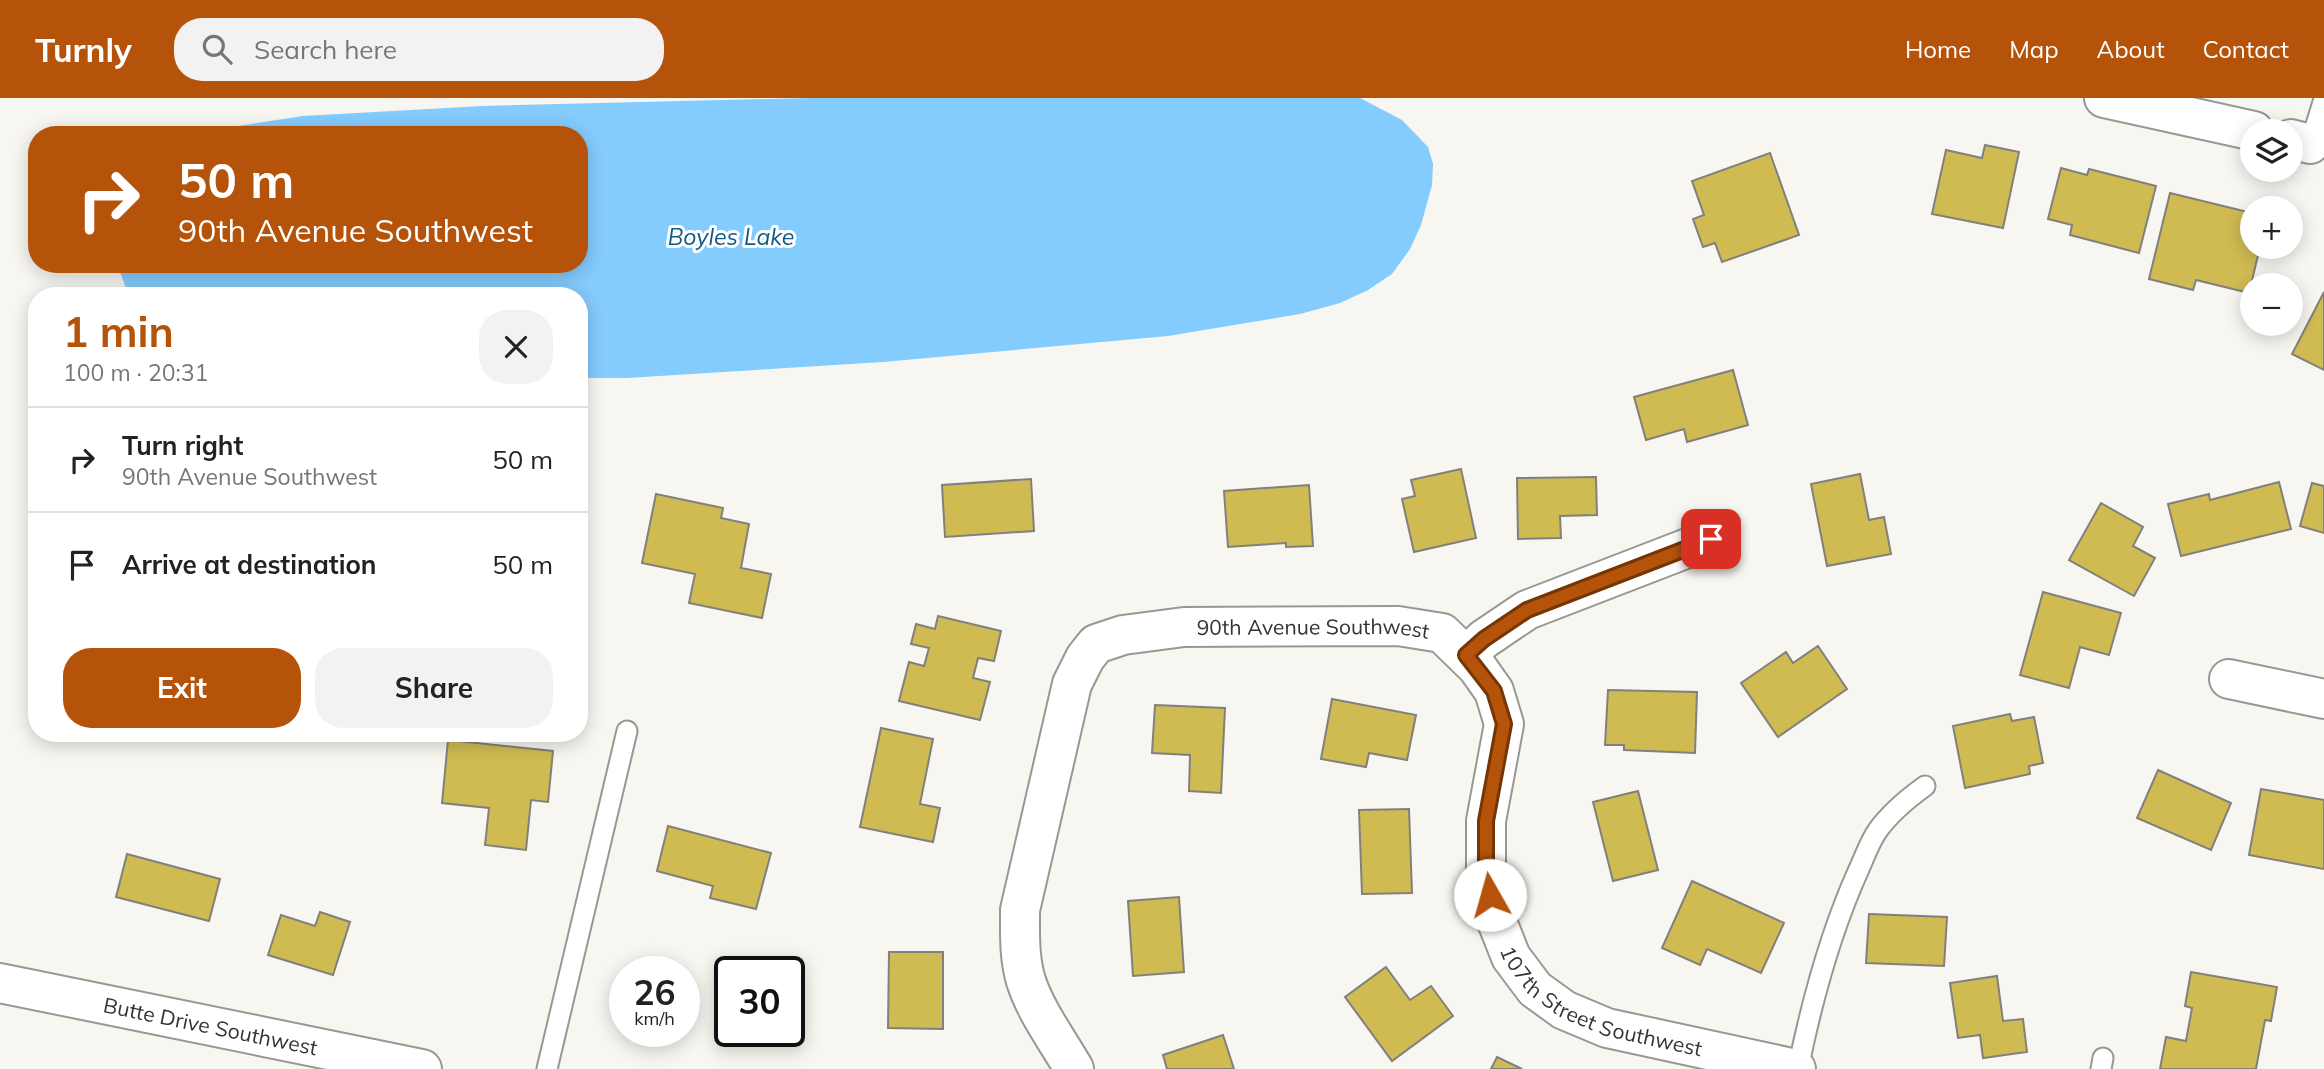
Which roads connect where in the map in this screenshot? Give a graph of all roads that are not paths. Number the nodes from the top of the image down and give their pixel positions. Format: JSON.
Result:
{"nodes":[{"id":1,"x":2104,"y":98,"type":"edge"},
{"id":2,"x":2324,"y":99,"type":"edge"},
{"id":3,"x":2240,"y":128,"type":"edge"},
{"id":4,"x":2303,"y":137,"type":"edge"},
{"id":5,"x":1711,"y":539,"type":"dead end"},
{"id":6,"x":1466,"y":655,"type":"junction"},
{"id":7,"x":2229,"y":679,"type":"dead end"},
{"id":8,"x":2324,"y":699,"type":"edge"},
{"id":9,"x":627,"y":731,"type":"dead end"},
{"id":10,"x":1925,"y":786,"type":"dead end"},
{"id":11,"x":0,"y":983,"type":"edge"},
{"id":12,"x":422,"y":1069,"type":"edge"},
{"id":13,"x":547,"y":1069,"type":"edge"},
{"id":14,"x":1074,"y":1069,"type":"edge"},
{"id":15,"x":1797,"y":1069,"type":"edge"}],
"edges":[{"from":1,"to":3,"type":"street"},
{"from":2,"to":4,"type":"lane"},
{"from":5,"to":6,"type":"street"},
{"from":6,"to":14,"type":"street","name":"90th Avenue Southwest"},
{"from":6,"to":15,"type":"street","name":"107th Street Southwest"},
{"from":7,"to":8,"type":"street"},
{"from":9,"to":13,"type":"lane"},
{"from":10,"to":15,"type":"lane"},
{"from":11,"to":12,"type":"street","name":"Butte Drive Southwest"}]}
